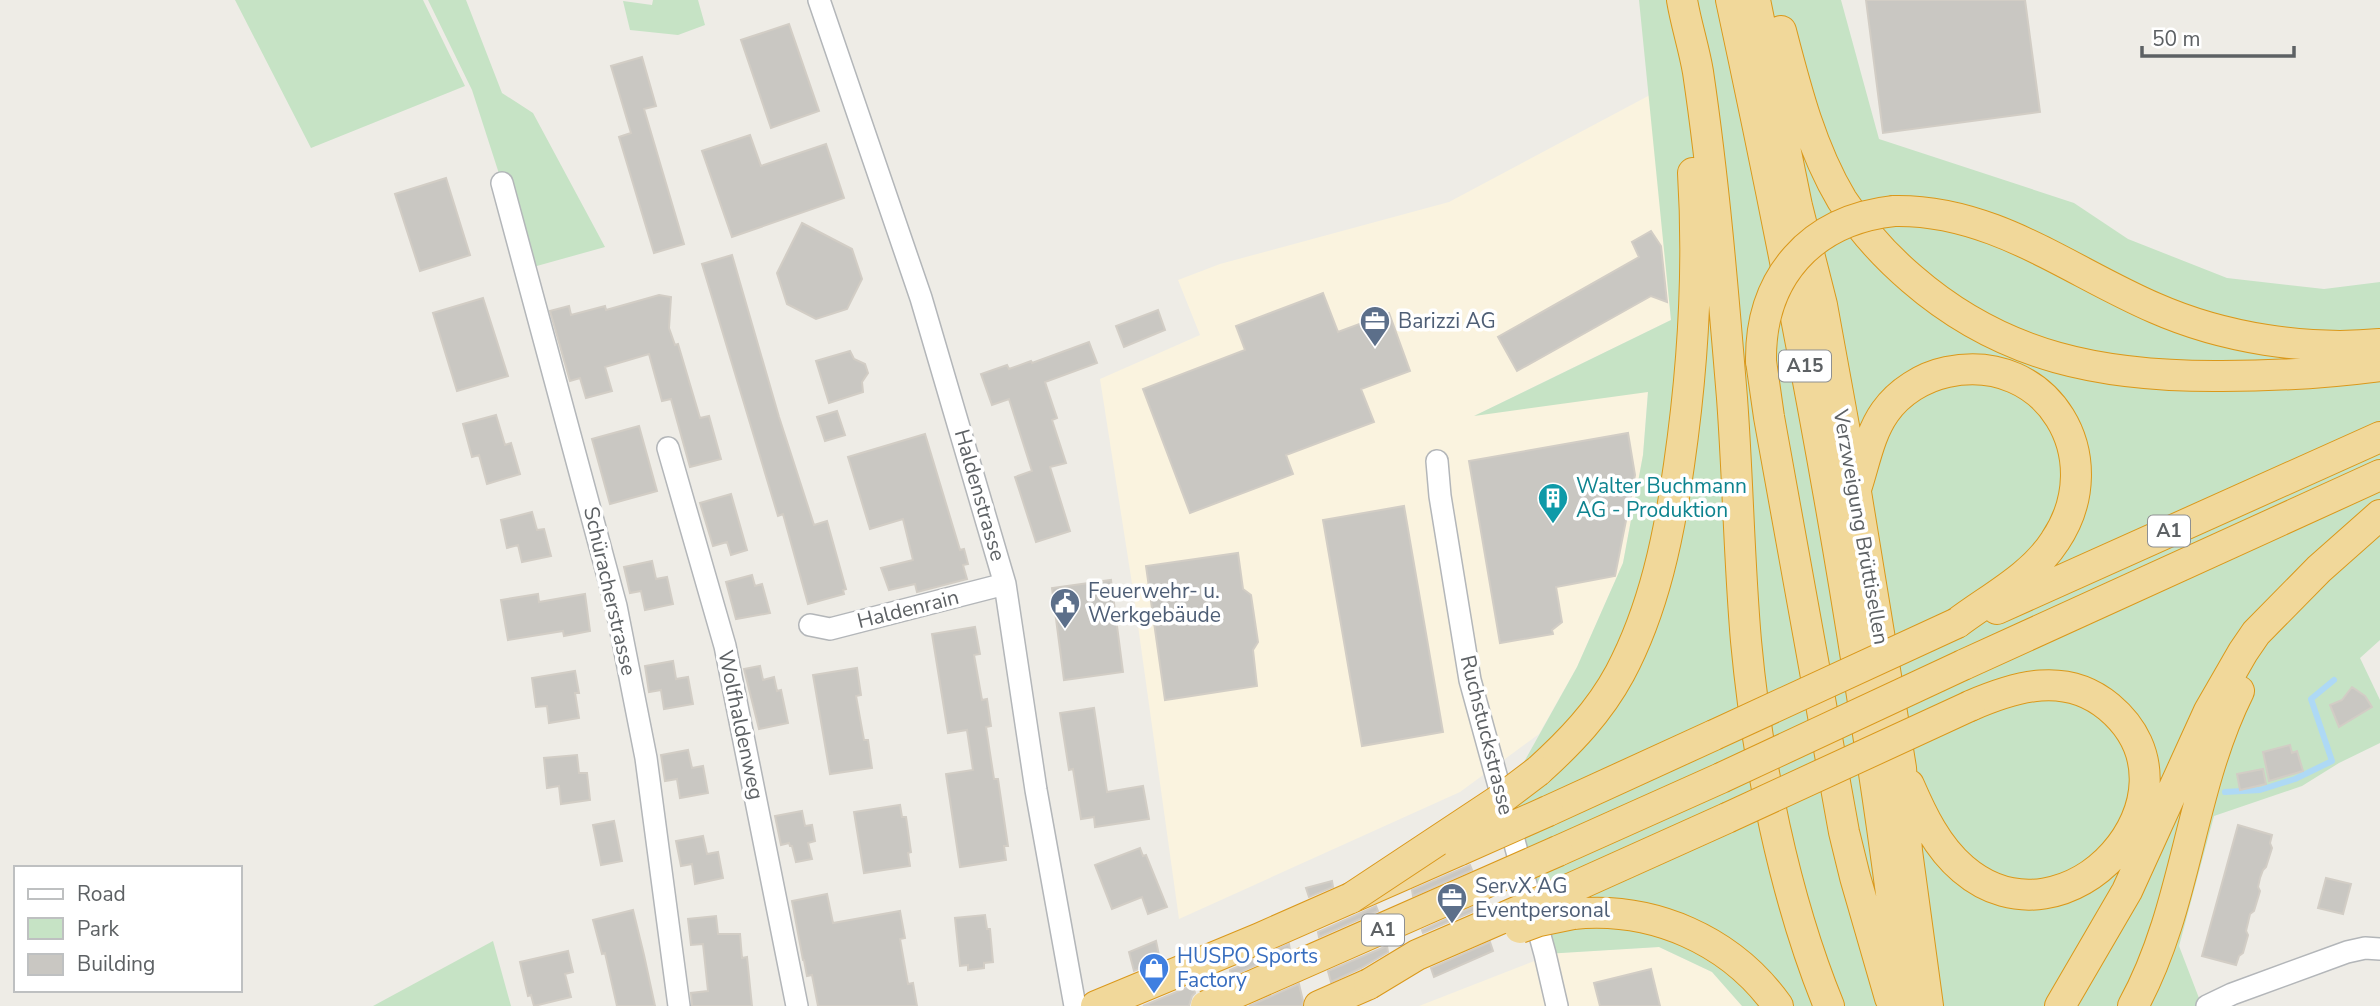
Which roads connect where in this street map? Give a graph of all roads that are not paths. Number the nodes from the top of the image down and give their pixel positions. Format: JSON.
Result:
{"nodes":[{"id":1,"x":819,"y":0,"type":"edge"},
{"id":2,"x":1731,"y":0,"type":"edge"},
{"id":3,"x":1755,"y":0,"type":"edge"},
{"id":4,"x":1774,"y":0,"type":"edge"},
{"id":5,"x":1682,"y":2,"type":"edge"},
{"id":6,"x":502,"y":183,"type":"dead end"},
{"id":7,"x":2380,"y":344,"type":"edge"},
{"id":8,"x":2380,"y":366,"type":"edge"},
{"id":9,"x":2380,"y":437,"type":"edge"},
{"id":10,"x":668,"y":448,"type":"dead end"},
{"id":11,"x":1437,"y":461,"type":"dead end"},
{"id":12,"x":2380,"y":475,"type":"edge"},
{"id":13,"x":1856,"y":492,"type":"junction"},
{"id":14,"x":2380,"y":515,"type":"edge"},
{"id":15,"x":1006,"y":584,"type":"junction"},
{"id":16,"x":2291,"y":599,"type":"junction"},
{"id":17,"x":1957,"y":623,"type":"junction"},
{"id":18,"x":810,"y":625,"type":"dead end"},
{"id":19,"x":1901,"y":768,"type":"junction"},
{"id":20,"x":1352,"y":898,"type":"junction"},
{"id":21,"x":1570,"y":902,"type":"junction"},
{"id":22,"x":2380,"y":950,"type":"edge"},
{"id":23,"x":679,"y":1006,"type":"edge"},
{"id":24,"x":797,"y":1006,"type":"edge"},
{"id":25,"x":1075,"y":1006,"type":"edge"},
{"id":26,"x":1096,"y":1006,"type":"edge"},
{"id":27,"x":1206,"y":1006,"type":"edge"},
{"id":28,"x":1319,"y":1006,"type":"edge"},
{"id":29,"x":1557,"y":1006,"type":"edge"},
{"id":30,"x":1778,"y":1006,"type":"edge"},
{"id":31,"x":1829,"y":1006,"type":"edge"},
{"id":32,"x":1892,"y":1006,"type":"edge"},
{"id":33,"x":1904,"y":1006,"type":"edge"},
{"id":34,"x":1928,"y":1006,"type":"edge"},
{"id":35,"x":2060,"y":1006,"type":"edge"},
{"id":36,"x":2133,"y":1006,"type":"edge"},
{"id":37,"x":2207,"y":1006,"type":"edge"}],
"edges":[{"from":1,"to":15,"type":"street","name":"Haldenstrasse"},
{"from":2,"to":33,"type":"highway","number":"A15"},
{"from":3,"to":13,"type":"highway","name":"Verzweigung Brüttisellen","number":"A15"},
{"from":4,"to":8,"type":"highway"},
{"from":5,"to":20,"type":"highway","bridge":true},
{"from":5,"to":31,"type":"highway"},
{"from":6,"to":23,"type":"street","name":"Schüracherstrasse"},
{"from":7,"to":32,"type":"highway","bridge":true},
{"from":9,"to":17,"type":"highway","number":"A1"},
{"from":10,"to":24,"type":"street","name":"Wolfhaldenweg"},
{"from":11,"to":29,"type":"street","name":"Ruchstuckstrasse"},
{"from":12,"to":27,"type":"highway","number":"A1","bridge":true},
{"from":13,"to":17,"type":"highway"},
{"from":13,"to":19,"type":"highway","name":"Verzweigung Brüttisellen","number":"A15"},
{"from":14,"to":16,"type":"highway"},
{"from":15,"to":18,"type":"street","name":"Haldenrain"},
{"from":15,"to":25,"type":"street","name":"Haldenstrasse"},
{"from":16,"to":35,"type":"highway"},
{"from":16,"to":36,"type":"highway"},
{"from":17,"to":20,"type":"highway","number":"A1","bridge":true},
{"from":19,"to":21,"type":"highway","bridge":true},
{"from":19,"to":34,"type":"highway","number":"A15"},
{"from":20,"to":26,"type":"highway","number":"A1"},
{"from":21,"to":28,"type":"highway","bridge":true},
{"from":21,"to":30,"type":"highway"},
{"from":22,"to":37,"type":"street"}]}
